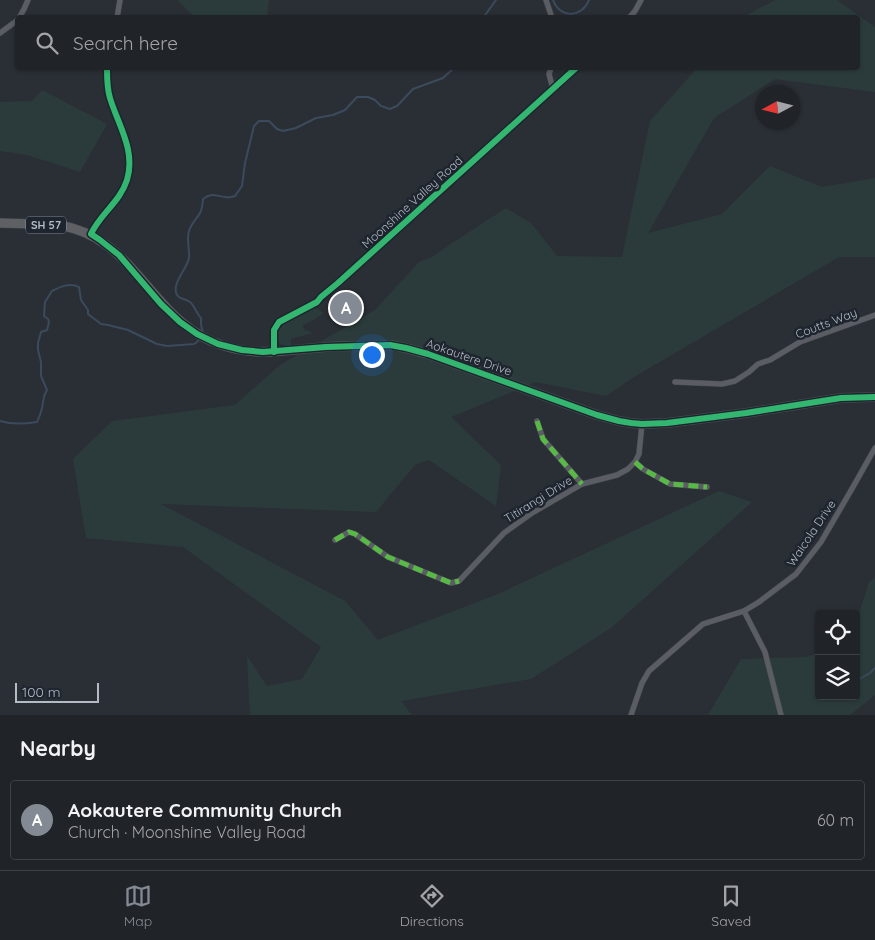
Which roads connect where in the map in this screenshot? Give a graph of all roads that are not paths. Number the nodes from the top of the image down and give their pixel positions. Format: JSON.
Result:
{"nodes":[{"id":1,"x":28,"y":0,"type":"edge"},
{"id":2,"x":120,"y":0,"type":"edge"},
{"id":3,"x":546,"y":0,"type":"edge"},
{"id":4,"x":641,"y":0,"type":"edge"},
{"id":5,"x":20,"y":15,"type":"edge"},
{"id":6,"x":118,"y":15,"type":"edge"},
{"id":7,"x":551,"y":15,"type":"edge"},
{"id":8,"x":630,"y":15,"type":"edge"},
{"id":9,"x":15,"y":22,"type":"edge"},
{"id":10,"x":0,"y":32,"type":"edge"},
{"id":11,"x":107,"y":70,"type":"edge"},
{"id":12,"x":550,"y":70,"type":"edge"},
{"id":13,"x":574,"y":70,"type":"edge"},
{"id":14,"x":553,"y":89,"type":"junction"},
{"id":15,"x":0,"y":223,"type":"edge"},
{"id":16,"x":91,"y":234,"type":"junction"},
{"id":17,"x":875,"y":315,"type":"edge"},
{"id":18,"x":274,"y":352,"type":"junction"},
{"id":19,"x":675,"y":382,"type":"dead end"},
{"id":20,"x":875,"y":397,"type":"edge"},
{"id":21,"x":537,"y":420,"type":"dead end"},
{"id":22,"x":642,"y":424,"type":"junction"},
{"id":23,"x":875,"y":448,"type":"edge"},
{"id":24,"x":635,"y":462,"type":"junction"},
{"id":25,"x":582,"y":484,"type":"junction"},
{"id":26,"x":707,"y":488,"type":"dead end"},
{"id":27,"x":335,"y":540,"type":"dead end"},
{"id":28,"x":744,"y":611,"type":"junction"},
{"id":29,"x":631,"y":715,"type":"edge"},
{"id":30,"x":781,"y":715,"type":"edge"}],
"edges":[{"from":1,"to":5,"type":"street"},
{"from":2,"to":6,"type":"street"},
{"from":3,"to":7,"type":"street"},
{"from":4,"to":8,"type":"street"},
{"from":9,"to":10,"type":"street"},
{"from":11,"to":16,"type":"street"},
{"from":12,"to":14,"type":"street"},
{"from":13,"to":14,"type":"street","name":"Moonshine Valley Road"},
{"from":14,"to":18,"type":"street","name":"Moonshine Valley Road"},
{"from":15,"to":16,"type":"highway","name":"Aokautere Drive","number":"SH 57"},
{"from":16,"to":18,"type":"highway","name":"Aokautere Drive","number":"SH 57"},
{"from":17,"to":19,"type":"street","name":"Coutts Way"},
{"from":18,"to":22,"type":"highway","name":"Aokautere Drive","number":"SH 57"},
{"from":20,"to":22,"type":"highway","name":"Aokautere Drive","number":"SH 57"},
{"from":21,"to":25,"type":"street"},
{"from":22,"to":24,"type":"street"},
{"from":23,"to":28,"type":"street","name":"Waicola Drive"},
{"from":24,"to":25,"type":"street","name":"Titirangi Drive"},
{"from":24,"to":26,"type":"street"},
{"from":25,"to":27,"type":"street","name":"Titirangi Drive"},
{"from":28,"to":29,"type":"street","name":"Waicola Drive"},
{"from":28,"to":30,"type":"street"}]}
